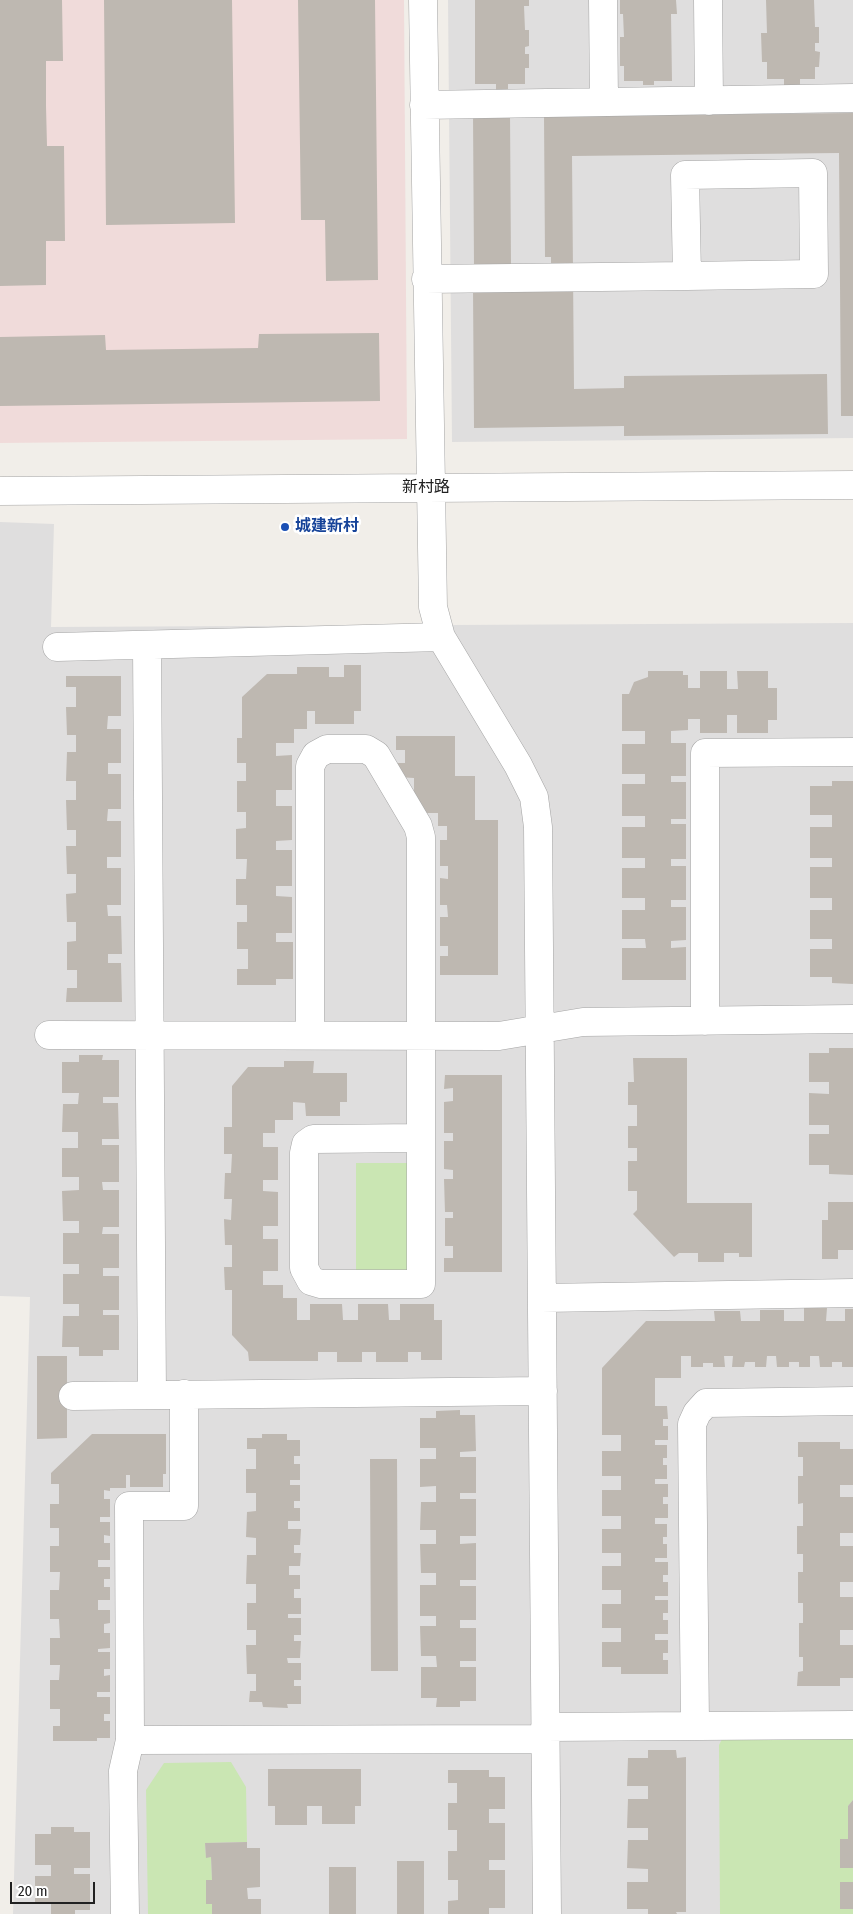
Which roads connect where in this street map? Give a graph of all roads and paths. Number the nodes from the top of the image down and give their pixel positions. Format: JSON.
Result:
{"nodes":[{"id":1,"x":423,"y":0,"type":"edge"},
{"id":2,"x":603,"y":0,"type":"edge"},
{"id":3,"x":708,"y":0,"type":"edge"},
{"id":4,"x":853,"y":98,"type":"edge"},
{"id":5,"x":709,"y":100,"type":"junction"},
{"id":6,"x":604,"y":102,"type":"junction"},
{"id":7,"x":424,"y":105,"type":"junction"},
{"id":8,"x":687,"y":276,"type":"junction"},
{"id":9,"x":426,"y":279,"type":"junction"},
{"id":10,"x":853,"y":485,"type":"edge"},
{"id":11,"x":429,"y":488,"type":"junction"},
{"id":12,"x":0,"y":490,"type":"edge"},
{"id":13,"x":441,"y":638,"type":"junction"},
{"id":14,"x":147,"y":645,"type":"junction"},
{"id":15,"x":57,"y":647,"type":"dead end"},
{"id":16,"x":853,"y":752,"type":"edge"},
{"id":17,"x":853,"y":1019,"type":"edge"},
{"id":18,"x":705,"y":1020,"type":"junction"},
{"id":19,"x":540,"y":1030,"type":"junction"},
{"id":20,"x":49,"y":1035,"type":"dead end"},
{"id":21,"x":150,"y":1035,"type":"junction"},
{"id":22,"x":310,"y":1036,"type":"junction"},
{"id":23,"x":421,"y":1036,"type":"junction"},
{"id":24,"x":421,"y":1138,"type":"junction"},
{"id":25,"x":853,"y":1293,"type":"edge"},
{"id":26,"x":542,"y":1298,"type":"junction"},
{"id":27,"x":543,"y":1390,"type":"junction"},
{"id":28,"x":184,"y":1394,"type":"junction"},
{"id":29,"x":152,"y":1395,"type":"junction"},
{"id":30,"x":73,"y":1396,"type":"dead end"},
{"id":31,"x":853,"y":1401,"type":"edge"},
{"id":32,"x":853,"y":1725,"type":"edge"},
{"id":33,"x":696,"y":1726,"type":"junction"},
{"id":34,"x":545,"y":1733,"type":"junction"},
{"id":35,"x":130,"y":1740,"type":"junction"},
{"id":36,"x":125,"y":1914,"type":"edge"},
{"id":37,"x":547,"y":1914,"type":"edge"}],
"edges":[{"from":1,"to":7,"type":"street"},
{"from":2,"to":6,"type":"street"},
{"from":3,"to":5,"type":"street"},
{"from":4,"to":5,"type":"street"},
{"from":5,"to":6,"type":"street"},
{"from":6,"to":7,"type":"street"},
{"from":7,"to":9,"type":"street"},
{"from":8,"to":8,"type":"street"},
{"from":8,"to":9,"type":"street"},
{"from":9,"to":11,"type":"street"},
{"from":10,"to":11,"type":"street","name":"新村路"},
{"from":11,"to":12,"type":"street","name":"新村路"},
{"from":11,"to":13,"type":"street"},
{"from":13,"to":14,"type":"street"},
{"from":13,"to":19,"type":"street"},
{"from":14,"to":15,"type":"street"},
{"from":14,"to":21,"type":"street"},
{"from":16,"to":18,"type":"street"},
{"from":17,"to":18,"type":"street"},
{"from":18,"to":19,"type":"street"},
{"from":19,"to":23,"type":"street"},
{"from":19,"to":26,"type":"street"},
{"from":20,"to":21,"type":"street"},
{"from":21,"to":22,"type":"street"},
{"from":21,"to":29,"type":"street"},
{"from":22,"to":23,"type":"street"},
{"from":22,"to":23,"type":"street"},
{"from":23,"to":24,"type":"street"},
{"from":24,"to":24,"type":"street"},
{"from":25,"to":26,"type":"street"},
{"from":26,"to":27,"type":"street"},
{"from":27,"to":28,"type":"street"},
{"from":27,"to":34,"type":"street"},
{"from":28,"to":29,"type":"street"},
{"from":28,"to":35,"type":"street"},
{"from":29,"to":30,"type":"street"},
{"from":31,"to":33,"type":"street"},
{"from":32,"to":33,"type":"street"},
{"from":33,"to":34,"type":"street"},
{"from":34,"to":35,"type":"street"},
{"from":34,"to":37,"type":"street"},
{"from":35,"to":36,"type":"street"}]}
